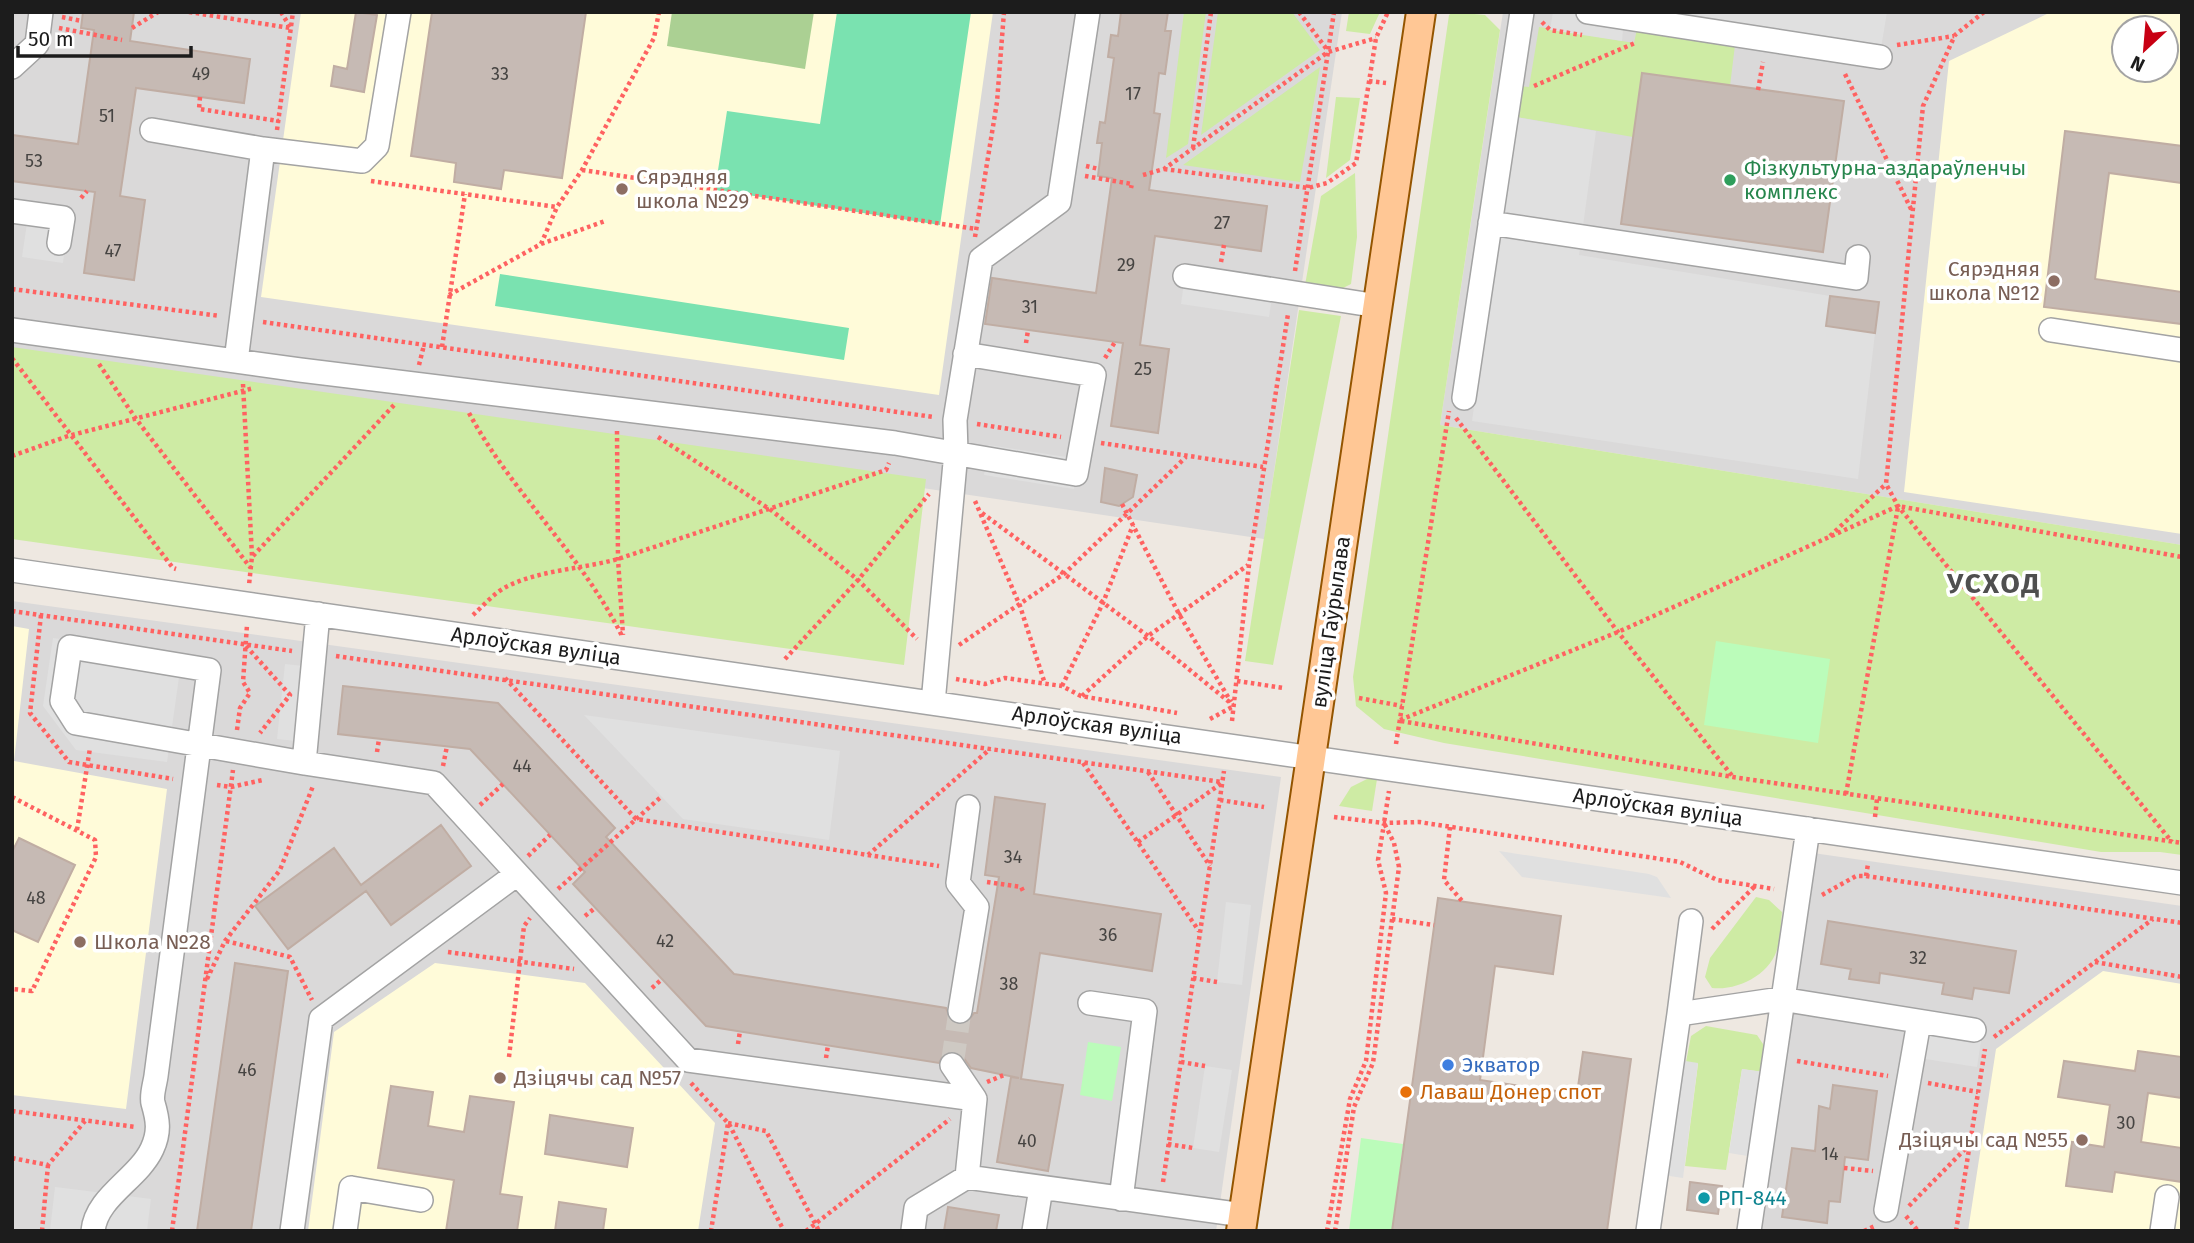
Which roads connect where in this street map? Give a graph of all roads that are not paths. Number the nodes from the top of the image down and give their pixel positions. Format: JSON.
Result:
{"nodes":[{"id":1,"x":399,"y":12,"type":"edge"},
{"id":2,"x":1088,"y":12,"type":"edge"},
{"id":3,"x":1421,"y":12,"type":"edge"},
{"id":4,"x":1522,"y":12,"type":"edge"},
{"id":5,"x":1588,"y":12,"type":"edge"},
{"id":6,"x":50,"y":19,"type":"edge"},
{"id":7,"x":1880,"y":57,"type":"dead end"},
{"id":8,"x":12,"y":67,"type":"edge"},
{"id":9,"x":152,"y":130,"type":"dead end"},
{"id":10,"x":262,"y":149,"type":"junction"},
{"id":11,"x":12,"y":211,"type":"edge"},
{"id":12,"x":1490,"y":223,"type":"junction"},
{"id":13,"x":59,"y":243,"type":"dead end"},
{"id":14,"x":1858,"y":257,"type":"dead end"},
{"id":15,"x":1185,"y":276,"type":"dead end"},
{"id":16,"x":1378,"y":306,"type":"junction"},
{"id":17,"x":12,"y":330,"type":"edge"},
{"id":18,"x":2051,"y":330,"type":"dead end"},
{"id":19,"x":2182,"y":350,"type":"edge"},
{"id":20,"x":965,"y":354,"type":"junction"},
{"id":21,"x":241,"y":361,"type":"junction"},
{"id":22,"x":1456,"y":403,"type":"road end"},
{"id":23,"x":956,"y":452,"type":"junction"},
{"id":24,"x":12,"y":570,"type":"edge"},
{"id":25,"x":318,"y":614,"type":"junction"},
{"id":26,"x":933,"y":703,"type":"junction"},
{"id":27,"x":200,"y":744,"type":"junction"},
{"id":28,"x":1310,"y":755,"type":"junction"},
{"id":29,"x":313,"y":764,"type":"junction"},
{"id":30,"x":968,"y":807,"type":"dead end"},
{"id":31,"x":1808,"y":829,"type":"junction"},
{"id":32,"x":522,"y":866,"type":"junction"},
{"id":33,"x":2182,"y":883,"type":"edge"},
{"id":34,"x":1691,"y":921,"type":"dead end"},
{"id":35,"x":1782,"y":999,"type":"junction"},
{"id":36,"x":1090,"y":1003,"type":"dead end"},
{"id":37,"x":960,"y":1011,"type":"tunnel mouth"},
{"id":38,"x":1679,"y":1014,"type":"junction"},
{"id":39,"x":1919,"y":1022,"type":"junction"},
{"id":40,"x":1974,"y":1030,"type":"dead end"},
{"id":41,"x":952,"y":1065,"type":"tunnel mouth"},
{"id":42,"x":975,"y":1099,"type":"junction"},
{"id":43,"x":967,"y":1177,"type":"junction"},
{"id":44,"x":1041,"y":1188,"type":"junction"},
{"id":45,"x":2167,"y":1197,"type":"dead end"},
{"id":46,"x":1121,"y":1199,"type":"junction"},
{"id":47,"x":421,"y":1200,"type":"dead end"},
{"id":48,"x":1895,"y":1211,"type":"road end"},
{"id":49,"x":1242,"y":1223,"type":"edge"},
{"id":50,"x":913,"y":1230,"type":"edge"},
{"id":51,"x":93,"y":1231,"type":"edge"},
{"id":52,"x":292,"y":1231,"type":"edge"},
{"id":53,"x":345,"y":1231,"type":"edge"},
{"id":54,"x":1034,"y":1231,"type":"edge"},
{"id":55,"x":1648,"y":1231,"type":"edge"},
{"id":56,"x":1749,"y":1231,"type":"edge"},
{"id":57,"x":2162,"y":1231,"type":"edge"}],
"edges":[{"from":1,"to":10,"type":"street"},
{"from":2,"to":20,"type":"street"},
{"from":3,"to":16,"type":"main road","name":"вуліца Гаўрылава"},
{"from":4,"to":12,"type":"street"},
{"from":5,"to":7,"type":"street"},
{"from":6,"to":8,"type":"street"},
{"from":9,"to":10,"type":"street"},
{"from":10,"to":21,"type":"street"},
{"from":11,"to":13,"type":"street"},
{"from":12,"to":14,"type":"street"},
{"from":12,"to":22,"type":"street"},
{"from":15,"to":16,"type":"street"},
{"from":16,"to":28,"type":"main road","name":"вуліца Гаўрылава"},
{"from":17,"to":21,"type":"street"},
{"from":18,"to":19,"type":"street"},
{"from":20,"to":23,"type":"street"},
{"from":20,"to":23,"type":"street"},
{"from":21,"to":23,"type":"street"},
{"from":23,"to":26,"type":"street"},
{"from":24,"to":25,"type":"street","name":"Арлоўская вуліца"},
{"from":25,"to":26,"type":"street","name":"Арлоўская вуліца"},
{"from":25,"to":29,"type":"street"},
{"from":26,"to":28,"type":"street","name":"Арлоўская вуліца"},
{"from":27,"to":27,"type":"street"},
{"from":27,"to":29,"type":"street"},
{"from":27,"to":51,"type":"street"},
{"from":28,"to":31,"type":"street","name":"Арлоўская вуліца"},
{"from":28,"to":49,"type":"main road","name":"вуліца Гаўрылава"},
{"from":29,"to":32,"type":"street"},
{"from":30,"to":37,"type":"street"},
{"from":31,"to":33,"type":"street","name":"Арлоўская вуліца"},
{"from":31,"to":35,"type":"street"},
{"from":32,"to":42,"type":"street"},
{"from":32,"to":52,"type":"street"},
{"from":34,"to":38,"type":"street"},
{"from":35,"to":38,"type":"street"},
{"from":35,"to":39,"type":"street"},
{"from":35,"to":56,"type":"street"},
{"from":36,"to":46,"type":"street"},
{"from":38,"to":55,"type":"street"},
{"from":39,"to":40,"type":"street"},
{"from":39,"to":48,"type":"street"},
{"from":41,"to":42,"type":"street"},
{"from":42,"to":43,"type":"street"},
{"from":43,"to":44,"type":"street"},
{"from":43,"to":50,"type":"street"},
{"from":44,"to":46,"type":"street"},
{"from":44,"to":54,"type":"street"},
{"from":45,"to":57,"type":"street"},
{"from":46,"to":49,"type":"street"},
{"from":47,"to":53,"type":"street"}]}
